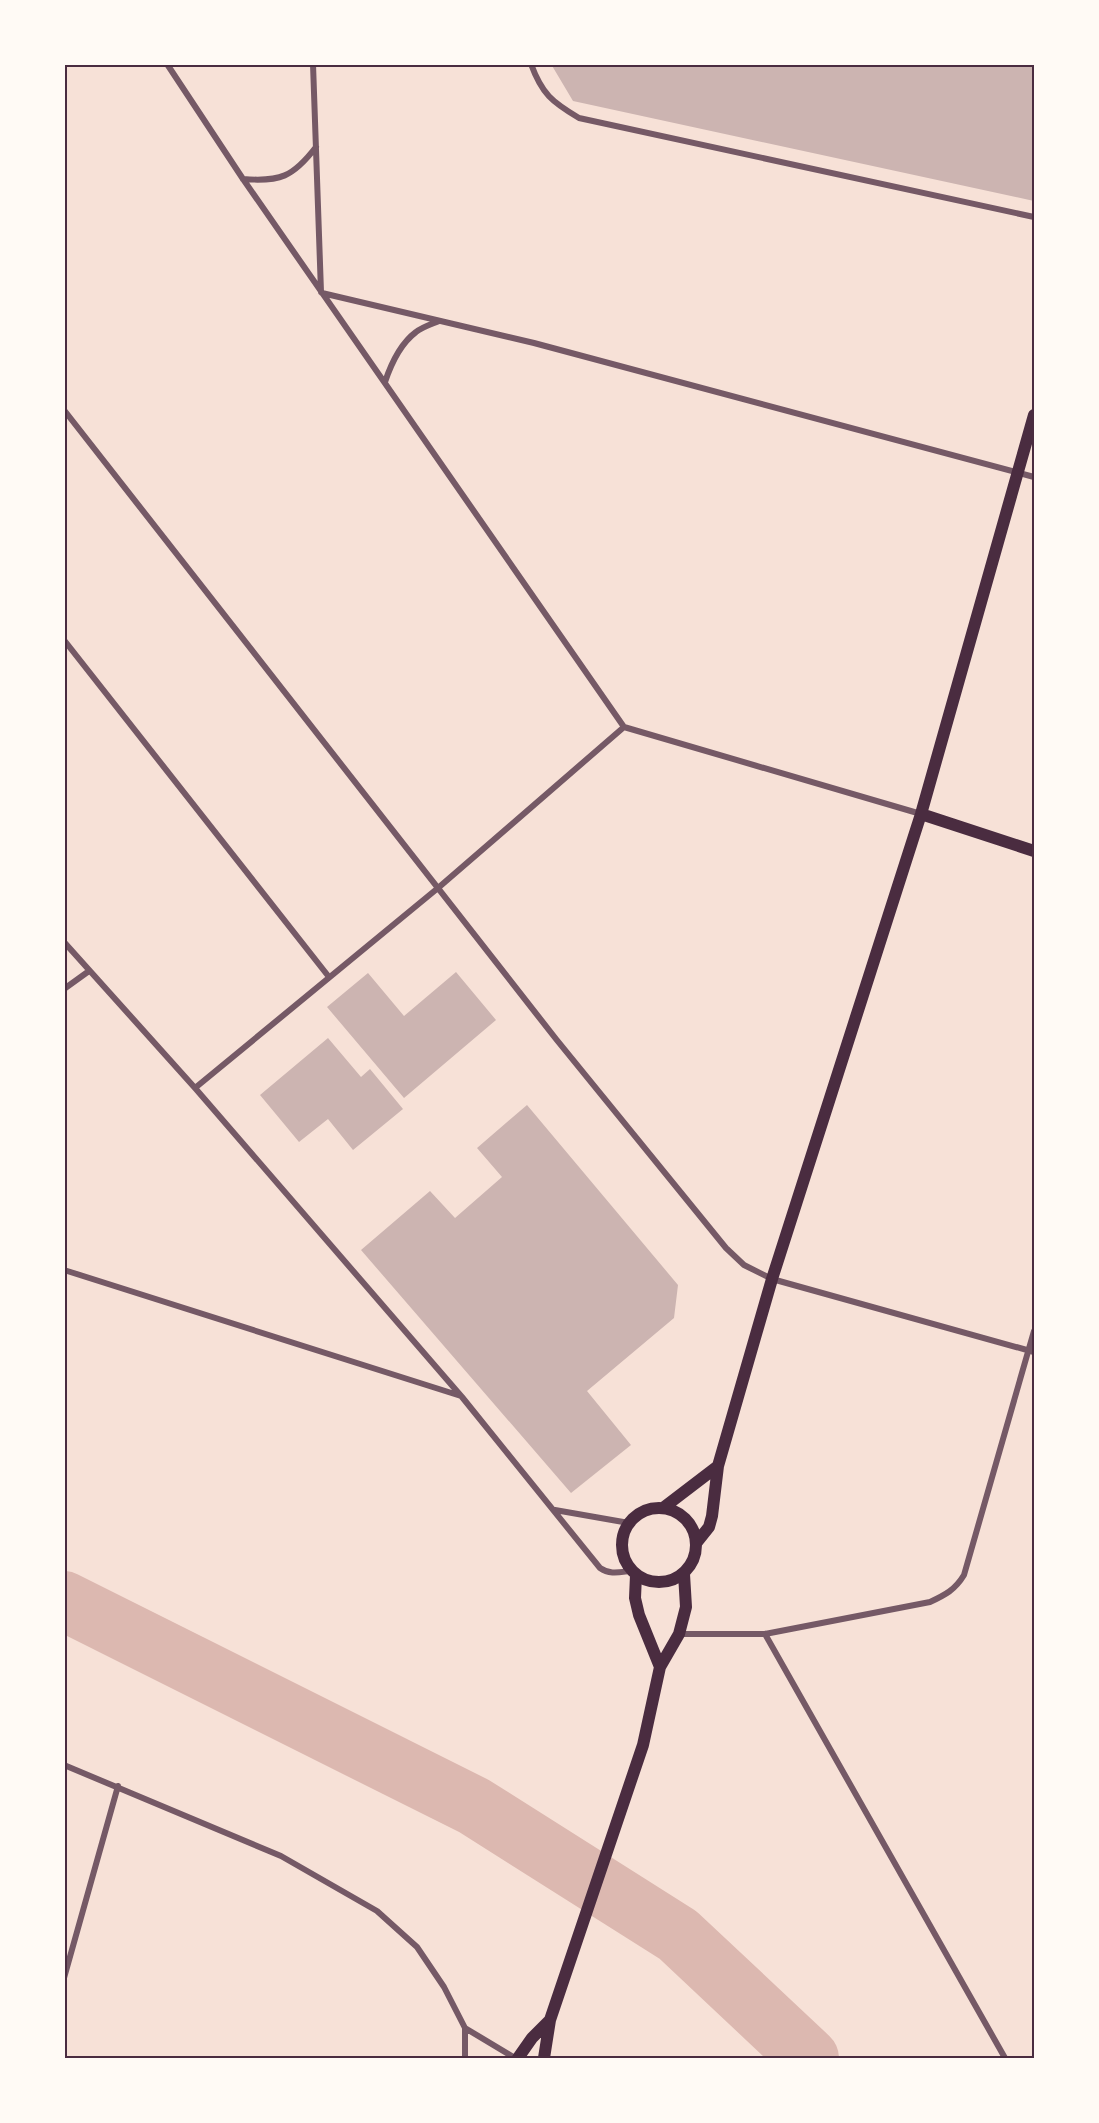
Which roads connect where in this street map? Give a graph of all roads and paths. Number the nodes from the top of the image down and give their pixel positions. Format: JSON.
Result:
{"nodes":[{"id":1,"x":167,"y":64,"type":"edge"},
{"id":2,"x":313,"y":64,"type":"edge"},
{"id":3,"x":531,"y":64,"type":"edge"},
{"id":4,"x":316,"y":147,"type":"junction"},
{"id":5,"x":243,"y":179,"type":"junction"},
{"id":6,"x":1035,"y":217,"type":"edge"},
{"id":7,"x":321,"y":293,"type":"junction"},
{"id":8,"x":439,"y":321,"type":"junction"},
{"id":9,"x":385,"y":382,"type":"junction"},
{"id":10,"x":64,"y":410,"type":"edge"},
{"id":11,"x":1035,"y":414,"type":"edge"},
{"id":12,"x":1018,"y":471,"type":"junction"},
{"id":13,"x":1035,"y":477,"type":"edge"},
{"id":14,"x":64,"y":640,"type":"edge"},
{"id":15,"x":624,"y":727,"type":"junction"},
{"id":16,"x":921,"y":814,"type":"junction"},
{"id":17,"x":1035,"y":851,"type":"edge"},
{"id":18,"x":438,"y":888,"type":"junction"},
{"id":19,"x":64,"y":942,"type":"edge"},
{"id":20,"x":89,"y":970,"type":"junction"},
{"id":21,"x":329,"y":977,"type":"junction"},
{"id":22,"x":64,"y":989,"type":"edge"},
{"id":23,"x":195,"y":1088,"type":"junction"},
{"id":24,"x":64,"y":1270,"type":"edge"},
{"id":25,"x":772,"y":1279,"type":"junction"},
{"id":26,"x":1035,"y":1331,"type":"edge"},
{"id":27,"x":1032,"y":1351,"type":"edge"},
{"id":28,"x":462,"y":1396,"type":"junction"},
{"id":29,"x":718,"y":1466,"type":"junction"},
{"id":30,"x":663,"y":1508,"type":"junction"},
{"id":31,"x":555,"y":1510,"type":"junction"},
{"id":32,"x":629,"y":1523,"type":"junction"},
{"id":33,"x":697,"y":1542,"type":"junction"},
{"id":34,"x":634,"y":1573,"type":"junction"},
{"id":35,"x":684,"y":1574,"type":"junction"},
{"id":36,"x":679,"y":1634,"type":"junction"},
{"id":37,"x":765,"y":1634,"type":"junction"},
{"id":38,"x":660,"y":1667,"type":"junction"},
{"id":39,"x":64,"y":1765,"type":"edge"},
{"id":40,"x":118,"y":1786,"type":"junction"},
{"id":41,"x":64,"y":1978,"type":"edge"},
{"id":42,"x":551,"y":2018,"type":"junction"},
{"id":43,"x":465,"y":2028,"type":"junction"},
{"id":44,"x":465,"y":2058,"type":"edge"},
{"id":45,"x":517,"y":2058,"type":"edge"},
{"id":46,"x":544,"y":2058,"type":"edge"},
{"id":47,"x":1005,"y":2058,"type":"edge"}],
"edges":[{"from":1,"to":5,"type":"street"},
{"from":2,"to":4,"type":"street"},
{"from":3,"to":6,"type":"street"},
{"from":4,"to":5,"type":"street"},
{"from":4,"to":7,"type":"street"},
{"from":5,"to":7,"type":"street"},
{"from":7,"to":8,"type":"street"},
{"from":7,"to":9,"type":"street"},
{"from":8,"to":9,"type":"street"},
{"from":8,"to":12,"type":"street"},
{"from":9,"to":15,"type":"street"},
{"from":10,"to":18,"type":"street"},
{"from":11,"to":12,"type":"main road"},
{"from":12,"to":13,"type":"street"},
{"from":12,"to":16,"type":"main road"},
{"from":14,"to":21,"type":"street"},
{"from":15,"to":16,"type":"street"},
{"from":15,"to":18,"type":"street"},
{"from":16,"to":17,"type":"main road"},
{"from":16,"to":25,"type":"main road"},
{"from":18,"to":21,"type":"street"},
{"from":18,"to":25,"type":"street"},
{"from":19,"to":20,"type":"street"},
{"from":20,"to":22,"type":"street"},
{"from":20,"to":23,"type":"street"},
{"from":21,"to":23,"type":"street"},
{"from":23,"to":28,"type":"street"},
{"from":24,"to":28,"type":"street"},
{"from":25,"to":27,"type":"street"},
{"from":25,"to":29,"type":"main road"},
{"from":26,"to":27,"type":"street"},
{"from":27,"to":37,"type":"street"},
{"from":28,"to":31,"type":"street"},
{"from":29,"to":30,"type":"main road"},
{"from":29,"to":33,"type":"main road"},
{"from":30,"to":32,"type":"main road"},
{"from":30,"to":33,"type":"main road"},
{"from":31,"to":32,"type":"street"},
{"from":31,"to":34,"type":"street"},
{"from":32,"to":34,"type":"main road"},
{"from":33,"to":35,"type":"main road"},
{"from":34,"to":35,"type":"main road"},
{"from":34,"to":38,"type":"main road"},
{"from":35,"to":36,"type":"main road"},
{"from":36,"to":37,"type":"street"},
{"from":36,"to":38,"type":"main road"},
{"from":37,"to":47,"type":"street"},
{"from":38,"to":42,"type":"main road"},
{"from":39,"to":40,"type":"street"},
{"from":40,"to":41,"type":"street"},
{"from":40,"to":43,"type":"street"},
{"from":42,"to":45,"type":"main road"},
{"from":42,"to":46,"type":"main road"},
{"from":43,"to":44,"type":"street"},
{"from":43,"to":45,"type":"street"}]}
